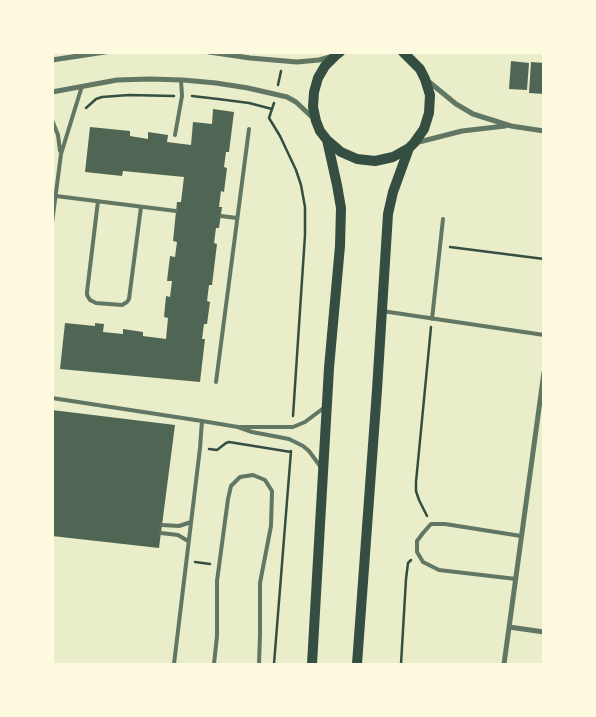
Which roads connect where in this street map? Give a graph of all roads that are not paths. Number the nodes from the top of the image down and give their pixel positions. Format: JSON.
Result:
{"nodes":[{"id":1,"x":105,"y":52,"type":"edge"},
{"id":2,"x":209,"y":52,"type":"edge"},
{"id":3,"x":403,"y":52,"type":"edge"},
{"id":4,"x":338,"y":54,"type":"edge"},
{"id":5,"x":52,"y":60,"type":"edge"},
{"id":6,"x":425,"y":79,"type":"junction"},
{"id":7,"x":181,"y":80,"type":"junction"},
{"id":8,"x":82,"y":86,"type":"junction"},
{"id":9,"x":52,"y":92,"type":"edge"},
{"id":10,"x":52,"y":120,"type":"edge"},
{"id":11,"x":316,"y":121,"type":"junction"},
{"id":12,"x":511,"y":126,"type":"junction"},
{"id":13,"x":249,"y":129,"type":"dead end"},
{"id":14,"x":544,"y":131,"type":"edge"},
{"id":15,"x":175,"y":135,"type":"dead end"},
{"id":16,"x":327,"y":140,"type":"junction"},
{"id":17,"x":411,"y":146,"type":"junction"},
{"id":18,"x":61,"y":154,"type":"junction"},
{"id":19,"x":56,"y":196,"type":"junction"},
{"id":20,"x":98,"y":201,"type":"junction"},
{"id":21,"x":141,"y":206,"type":"junction"},
{"id":22,"x":176,"y":211,"type":"dead end"},
{"id":23,"x":221,"y":216,"type":"dead end"},
{"id":24,"x":237,"y":218,"type":"junction"},
{"id":25,"x":443,"y":219,"type":"dead end"},
{"id":26,"x":52,"y":223,"type":"edge"},
{"id":27,"x":382,"y":311,"type":"junction"},
{"id":28,"x":432,"y":319,"type":"junction"},
{"id":29,"x":544,"y":335,"type":"edge"},
{"id":30,"x":544,"y":372,"type":"edge"},
{"id":31,"x":216,"y":382,"type":"dead end"},
{"id":32,"x":52,"y":398,"type":"edge"},
{"id":33,"x":327,"y":406,"type":"junction"},
{"id":34,"x":202,"y":421,"type":"junction"},
{"id":35,"x":238,"y":428,"type":"junction"},
{"id":36,"x":323,"y":471,"type":"junction"},
{"id":37,"x":191,"y":522,"type":"junction"},
{"id":38,"x":162,"y":525,"type":"dead end"},
{"id":39,"x":161,"y":533,"type":"dead end"},
{"id":40,"x":521,"y":536,"type":"junction"},
{"id":41,"x":188,"y":541,"type":"junction"},
{"id":42,"x":516,"y":579,"type":"junction"},
{"id":43,"x":510,"y":627,"type":"junction"},
{"id":44,"x":544,"y":632,"type":"edge"},
{"id":45,"x":174,"y":664,"type":"edge"},
{"id":46,"x":214,"y":664,"type":"edge"},
{"id":47,"x":259,"y":664,"type":"edge"},
{"id":48,"x":312,"y":664,"type":"edge"},
{"id":49,"x":356,"y":664,"type":"edge"},
{"id":50,"x":504,"y":664,"type":"edge"}],
"edges":[{"from":1,"to":5,"type":"street"},
{"from":2,"to":4,"type":"street"},
{"from":3,"to":6,"type":"main road"},
{"from":4,"to":11,"type":"main road"},
{"from":6,"to":12,"type":"street"},
{"from":6,"to":17,"type":"main road"},
{"from":7,"to":8,"type":"street"},
{"from":7,"to":11,"type":"street"},
{"from":7,"to":15,"type":"lane"},
{"from":8,"to":9,"type":"street"},
{"from":8,"to":18,"type":"lane"},
{"from":10,"to":18,"type":"lane"},
{"from":11,"to":16,"type":"main road"},
{"from":12,"to":14,"type":"street"},
{"from":12,"to":17,"type":"street"},
{"from":13,"to":24,"type":"lane"},
{"from":16,"to":17,"type":"main road"},
{"from":16,"to":33,"type":"main road"},
{"from":17,"to":27,"type":"main road"},
{"from":18,"to":19,"type":"lane"},
{"from":19,"to":20,"type":"lane"},
{"from":19,"to":26,"type":"lane"},
{"from":20,"to":21,"type":"lane"},
{"from":20,"to":21,"type":"lane"},
{"from":21,"to":22,"type":"lane"},
{"from":23,"to":24,"type":"lane"},
{"from":24,"to":31,"type":"lane"},
{"from":25,"to":28,"type":"lane"},
{"from":27,"to":28,"type":"lane"},
{"from":27,"to":49,"type":"main road"},
{"from":28,"to":29,"type":"lane"},
{"from":30,"to":40,"type":"street"},
{"from":32,"to":34,"type":"lane"},
{"from":33,"to":35,"type":"lane"},
{"from":33,"to":36,"type":"main road"},
{"from":34,"to":35,"type":"lane"},
{"from":34,"to":37,"type":"lane"},
{"from":35,"to":36,"type":"lane"},
{"from":36,"to":48,"type":"main road"},
{"from":37,"to":38,"type":"lane"},
{"from":37,"to":41,"type":"lane"},
{"from":39,"to":41,"type":"lane"},
{"from":40,"to":42,"type":"street"},
{"from":40,"to":42,"type":"lane"},
{"from":41,"to":45,"type":"lane"},
{"from":42,"to":43,"type":"street"},
{"from":43,"to":44,"type":"street"},
{"from":43,"to":50,"type":"street"},
{"from":46,"to":47,"type":"lane"}]}
